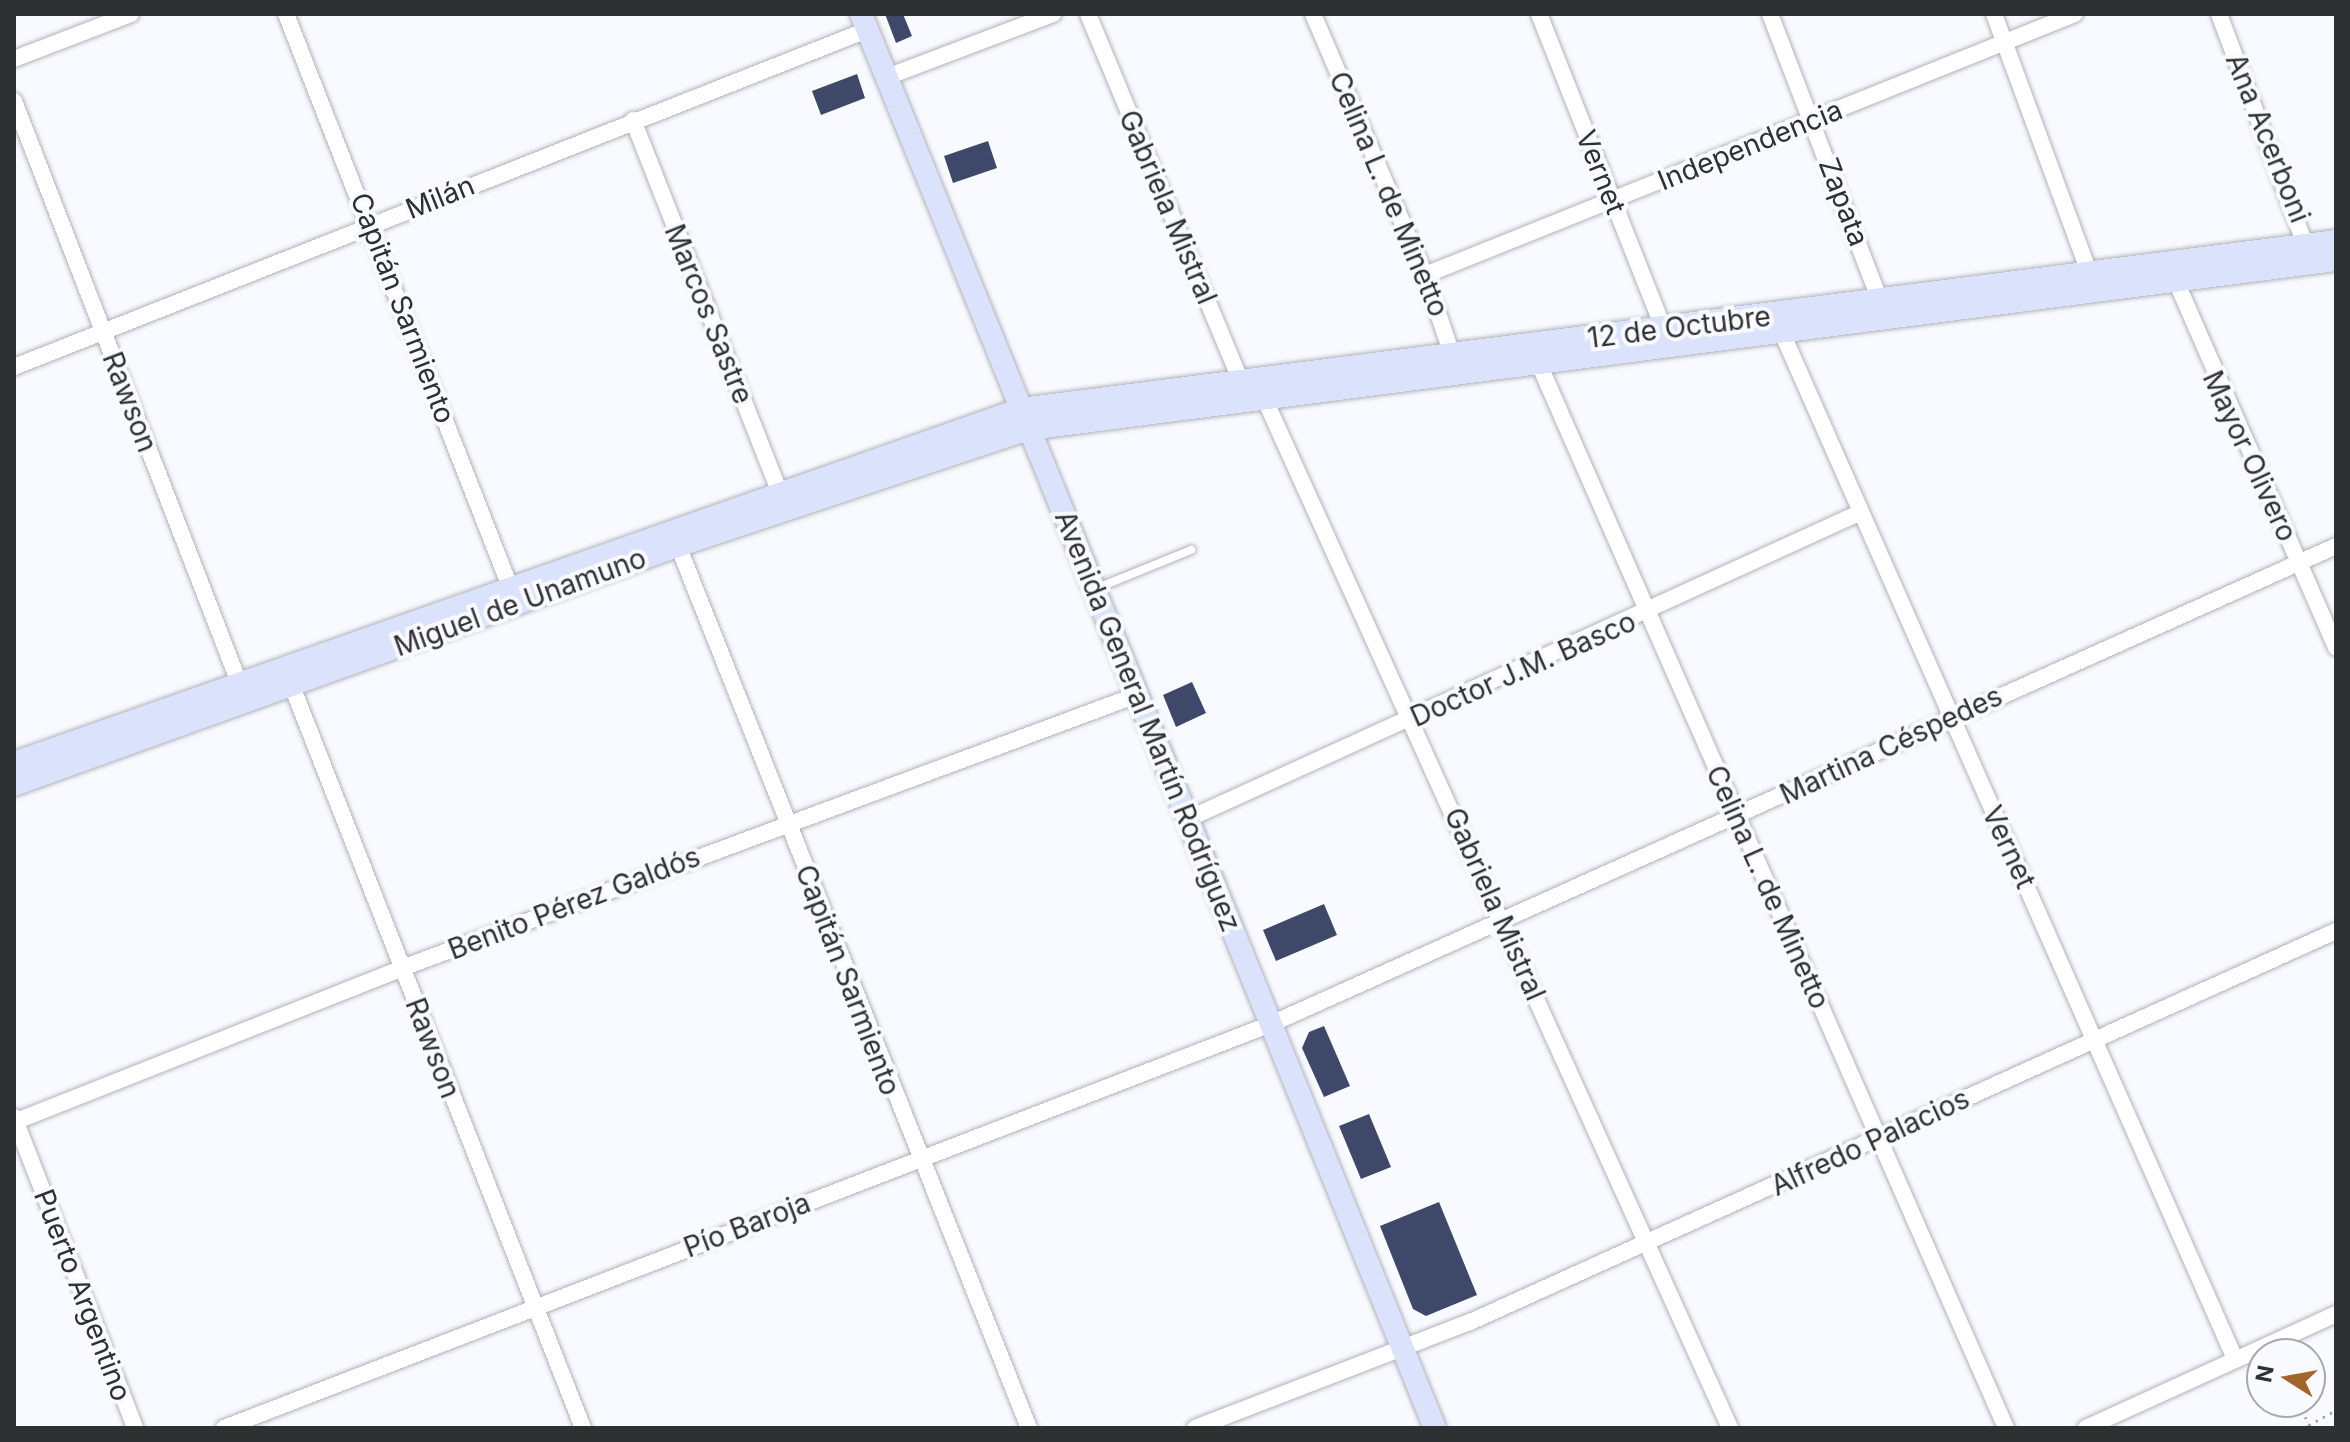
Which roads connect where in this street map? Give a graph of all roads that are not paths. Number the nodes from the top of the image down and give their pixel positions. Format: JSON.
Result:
{"nodes":[{"id":1,"x":131,"y":14,"type":"edge"},
{"id":2,"x":286,"y":14,"type":"edge"},
{"id":3,"x":1053,"y":14,"type":"edge"},
{"id":4,"x":1088,"y":14,"type":"edge"},
{"id":5,"x":1313,"y":14,"type":"edge"},
{"id":6,"x":1539,"y":14,"type":"edge"},
{"id":7,"x":1770,"y":14,"type":"edge"},
{"id":8,"x":1994,"y":14,"type":"edge"},
{"id":9,"x":2075,"y":14,"type":"edge"},
{"id":10,"x":2219,"y":14,"type":"edge"},
{"id":11,"x":864,"y":22,"type":"edge"},
{"id":12,"x":2006,"y":42,"type":"junction"},
{"id":13,"x":14,"y":59,"type":"edge"},
{"id":14,"x":887,"y":77,"type":"junction"},
{"id":15,"x":14,"y":101,"type":"edge"},
{"id":16,"x":633,"y":120,"type":"junction"},
{"id":17,"x":1813,"y":121,"type":"junction"},
{"id":18,"x":1612,"y":200,"type":"junction"},
{"id":19,"x":371,"y":224,"type":"junction"},
{"id":20,"x":2336,"y":241,"type":"edge"},
{"id":21,"x":2309,"y":254,"type":"junction"},
{"id":22,"x":2336,"y":260,"type":"edge"},
{"id":23,"x":2172,"y":273,"type":"junction"},
{"id":24,"x":1425,"y":275,"type":"junction"},
{"id":25,"x":2093,"y":283,"type":"junction"},
{"id":26,"x":1880,"y":301,"type":"junction"},
{"id":27,"x":1664,"y":330,"type":"junction"},
{"id":28,"x":102,"y":332,"type":"junction"},
{"id":29,"x":1783,"y":335,"type":"junction"},
{"id":30,"x":1535,"y":356,"type":"junction"},
{"id":31,"x":1455,"y":365,"type":"junction"},
{"id":32,"x":14,"y":367,"type":"edge"},
{"id":33,"x":1253,"y":391,"type":"junction"},
{"id":34,"x":1025,"y":419,"type":"junction"},
{"id":35,"x":782,"y":500,"type":"junction"},
{"id":36,"x":1857,"y":514,"type":"junction"},
{"id":37,"x":674,"y":537,"type":"junction"},
{"id":38,"x":2336,"y":546,"type":"edge"},
{"id":39,"x":1191,"y":550,"type":"dead end"},
{"id":40,"x":2298,"y":562,"type":"junction"},
{"id":41,"x":1094,"y":589,"type":"junction"},
{"id":42,"x":513,"y":594,"type":"junction"},
{"id":43,"x":1647,"y":615,"type":"junction"},
{"id":44,"x":2336,"y":648,"type":"edge"},
{"id":45,"x":288,"y":676,"type":"junction"},
{"id":46,"x":243,"y":692,"type":"junction"},
{"id":47,"x":1137,"y":695,"type":"junction"},
{"id":48,"x":1411,"y":717,"type":"junction"},
{"id":49,"x":1949,"y":717,"type":"junction"},
{"id":50,"x":14,"y":763,"type":"edge"},
{"id":51,"x":14,"y":785,"type":"edge"},
{"id":52,"x":1736,"y":816,"type":"junction"},
{"id":53,"x":1188,"y":819,"type":"junction"},
{"id":54,"x":787,"y":822,"type":"junction"},
{"id":55,"x":1502,"y":918,"type":"junction"},
{"id":56,"x":2336,"y":931,"type":"edge"},
{"id":57,"x":402,"y":968,"type":"junction"},
{"id":58,"x":1271,"y":1024,"type":"junction"},
{"id":59,"x":2096,"y":1035,"type":"junction"},
{"id":60,"x":15,"y":1120,"type":"edge"},
{"id":61,"x":1880,"y":1139,"type":"junction"},
{"id":62,"x":918,"y":1159,"type":"junction"},
{"id":63,"x":1648,"y":1242,"type":"junction"},
{"id":64,"x":534,"y":1307,"type":"junction"},
{"id":65,"x":2336,"y":1314,"type":"edge"},
{"id":66,"x":1404,"y":1351,"type":"junction"},
{"id":67,"x":2235,"y":1359,"type":"junction"},
{"id":68,"x":135,"y":1428,"type":"edge"},
{"id":69,"x":224,"y":1428,"type":"edge"},
{"id":70,"x":583,"y":1428,"type":"edge"},
{"id":71,"x":1029,"y":1428,"type":"edge"},
{"id":72,"x":1195,"y":1428,"type":"edge"},
{"id":73,"x":1435,"y":1428,"type":"edge"},
{"id":74,"x":1730,"y":1428,"type":"edge"},
{"id":75,"x":2006,"y":1428,"type":"edge"},
{"id":76,"x":2086,"y":1428,"type":"edge"}],
"edges":[{"from":1,"to":13,"type":"street"},
{"from":2,"to":19,"type":"street","name":"Capitán Sarmiento"},
{"from":3,"to":14,"type":"street"},
{"from":4,"to":33,"type":"street","name":"Gabriela Mistral"},
{"from":5,"to":24,"type":"street","name":"Celina L. de Minetto"},
{"from":6,"to":18,"type":"street","name":"Vernet"},
{"from":7,"to":17,"type":"street","name":"Zapata"},
{"from":8,"to":12,"type":"street"},
{"from":9,"to":12,"type":"street","name":"Independencia"},
{"from":10,"to":21,"type":"street","name":"Ana Acerboni"},
{"from":11,"to":14,"type":"street","name":"Avenida General Martín Rodríguez"},
{"from":11,"to":16,"type":"street","name":"Milán"},
{"from":12,"to":17,"type":"street","name":"Independencia"},
{"from":12,"to":25,"type":"street"},
{"from":14,"to":34,"type":"street","name":"Avenida General Martín Rodríguez"},
{"from":15,"to":28,"type":"street","name":"Rawson"},
{"from":16,"to":19,"type":"street","name":"Milán"},
{"from":16,"to":35,"type":"street","name":"Marcos Sastre"},
{"from":17,"to":18,"type":"street","name":"Independencia"},
{"from":17,"to":26,"type":"street","name":"Zapata"},
{"from":18,"to":24,"type":"street","name":"Independencia"},
{"from":18,"to":27,"type":"street","name":"Vernet"},
{"from":19,"to":28,"type":"street","name":"Milán"},
{"from":19,"to":42,"type":"street","name":"Capitán Sarmiento"},
{"from":20,"to":21,"type":"street","name":"12 de Octubre"},
{"from":21,"to":22,"type":"street","name":"12 de Octubre"},
{"from":21,"to":23,"type":"street","name":"12 de Octubre"},
{"from":23,"to":25,"type":"street","name":"12 de Octubre"},
{"from":23,"to":40,"type":"street","name":"Mayor Olivero"},
{"from":24,"to":31,"type":"street","name":"Celina L. de Minetto"},
{"from":25,"to":26,"type":"street","name":"12 de Octubre"},
{"from":25,"to":29,"type":"street","name":"12 de Octubre"},
{"from":26,"to":27,"type":"street","name":"12 de Octubre"},
{"from":27,"to":30,"type":"street","name":"12 de Octubre"},
{"from":28,"to":32,"type":"street","name":"Milán"},
{"from":28,"to":46,"type":"street","name":"Rawson"},
{"from":29,"to":30,"type":"street","name":"12 de Octubre"},
{"from":29,"to":36,"type":"street","name":"Vernet"},
{"from":30,"to":31,"type":"street","name":"12 de Octubre"},
{"from":30,"to":43,"type":"street","name":"Celina L. de Minetto"},
{"from":31,"to":33,"type":"street","name":"12 de Octubre"},
{"from":33,"to":34,"type":"street","name":"12 de Octubre"},
{"from":33,"to":48,"type":"street","name":"Gabriela Mistral"},
{"from":34,"to":35,"type":"street","name":"Miguel de Unamuno"},
{"from":34,"to":41,"type":"street","name":"Avenida General Martín Rodríguez"},
{"from":35,"to":37,"type":"street","name":"Miguel de Unamuno"},
{"from":36,"to":43,"type":"street","name":"Doctor J.M. Basco"},
{"from":36,"to":49,"type":"street","name":"Vernet"},
{"from":37,"to":42,"type":"street","name":"Miguel de Unamuno"},
{"from":37,"to":54,"type":"street","name":"Capitán Sarmiento"},
{"from":38,"to":40,"type":"street","name":"Martina Céspedes"},
{"from":39,"to":41,"type":"lane"},
{"from":40,"to":44,"type":"street","name":"Mayor Olivero"},
{"from":40,"to":49,"type":"street","name":"Martina Céspedes"},
{"from":41,"to":47,"type":"street","name":"Avenida General Martín Rodríguez"},
{"from":42,"to":45,"type":"street","name":"Miguel de Unamuno"},
{"from":43,"to":48,"type":"street","name":"Doctor J.M. Basco"},
{"from":43,"to":52,"type":"street","name":"Celina L. de Minetto"},
{"from":45,"to":46,"type":"street","name":"Miguel de Unamuno"},
{"from":45,"to":57,"type":"street","name":"Rawson"},
{"from":46,"to":50,"type":"street","name":"Miguel de Unamuno"},
{"from":46,"to":51,"type":"street","name":"Miguel de Unamuno"},
{"from":47,"to":53,"type":"street","name":"Avenida General Martín Rodríguez"},
{"from":47,"to":54,"type":"street","name":"Benito Pérez Galdós"},
{"from":48,"to":53,"type":"street","name":"Doctor J.M. Basco"},
{"from":48,"to":55,"type":"street","name":"Gabriela Mistral"},
{"from":49,"to":52,"type":"street","name":"Martina Céspedes"},
{"from":49,"to":59,"type":"street","name":"Vernet"},
{"from":52,"to":55,"type":"street","name":"Martina Céspedes"},
{"from":52,"to":61,"type":"street","name":"Celina L. de Minetto"},
{"from":53,"to":58,"type":"street","name":"Avenida General Martín Rodríguez"},
{"from":54,"to":57,"type":"street","name":"Benito Pérez Galdós"},
{"from":54,"to":62,"type":"street","name":"Capitán Sarmiento"},
{"from":55,"to":58,"type":"street","name":"Martina Céspedes"},
{"from":55,"to":63,"type":"street","name":"Gabriela Mistral"},
{"from":56,"to":59,"type":"street","name":"Alfredo Palacios"},
{"from":57,"to":60,"type":"street","name":"Benito Pérez Galdós"},
{"from":57,"to":64,"type":"street","name":"Rawson"},
{"from":58,"to":62,"type":"street","name":"Pío Baroja"},
{"from":58,"to":66,"type":"street","name":"Avenida General Martín Rodríguez"},
{"from":59,"to":61,"type":"street","name":"Alfredo Palacios"},
{"from":59,"to":67,"type":"street","name":"Vernet"},
{"from":60,"to":68,"type":"street","name":"Puerto Argentino"},
{"from":61,"to":63,"type":"street","name":"Alfredo Palacios"},
{"from":61,"to":75,"type":"street","name":"Celina L. de Minetto"},
{"from":62,"to":64,"type":"street","name":"Pío Baroja"},
{"from":62,"to":71,"type":"street","name":"Capitán Sarmiento"},
{"from":63,"to":66,"type":"street","name":"Alfredo Palacios"},
{"from":63,"to":74,"type":"street","name":"Gabriela Mistral"},
{"from":64,"to":69,"type":"street","name":"Pío Baroja"},
{"from":64,"to":70,"type":"street","name":"Rawson"},
{"from":65,"to":67,"type":"street"},
{"from":66,"to":72,"type":"street","name":"Alfredo Palacios"},
{"from":66,"to":73,"type":"street","name":"Avenida General Martín Rodríguez"},
{"from":67,"to":76,"type":"street"}]}
